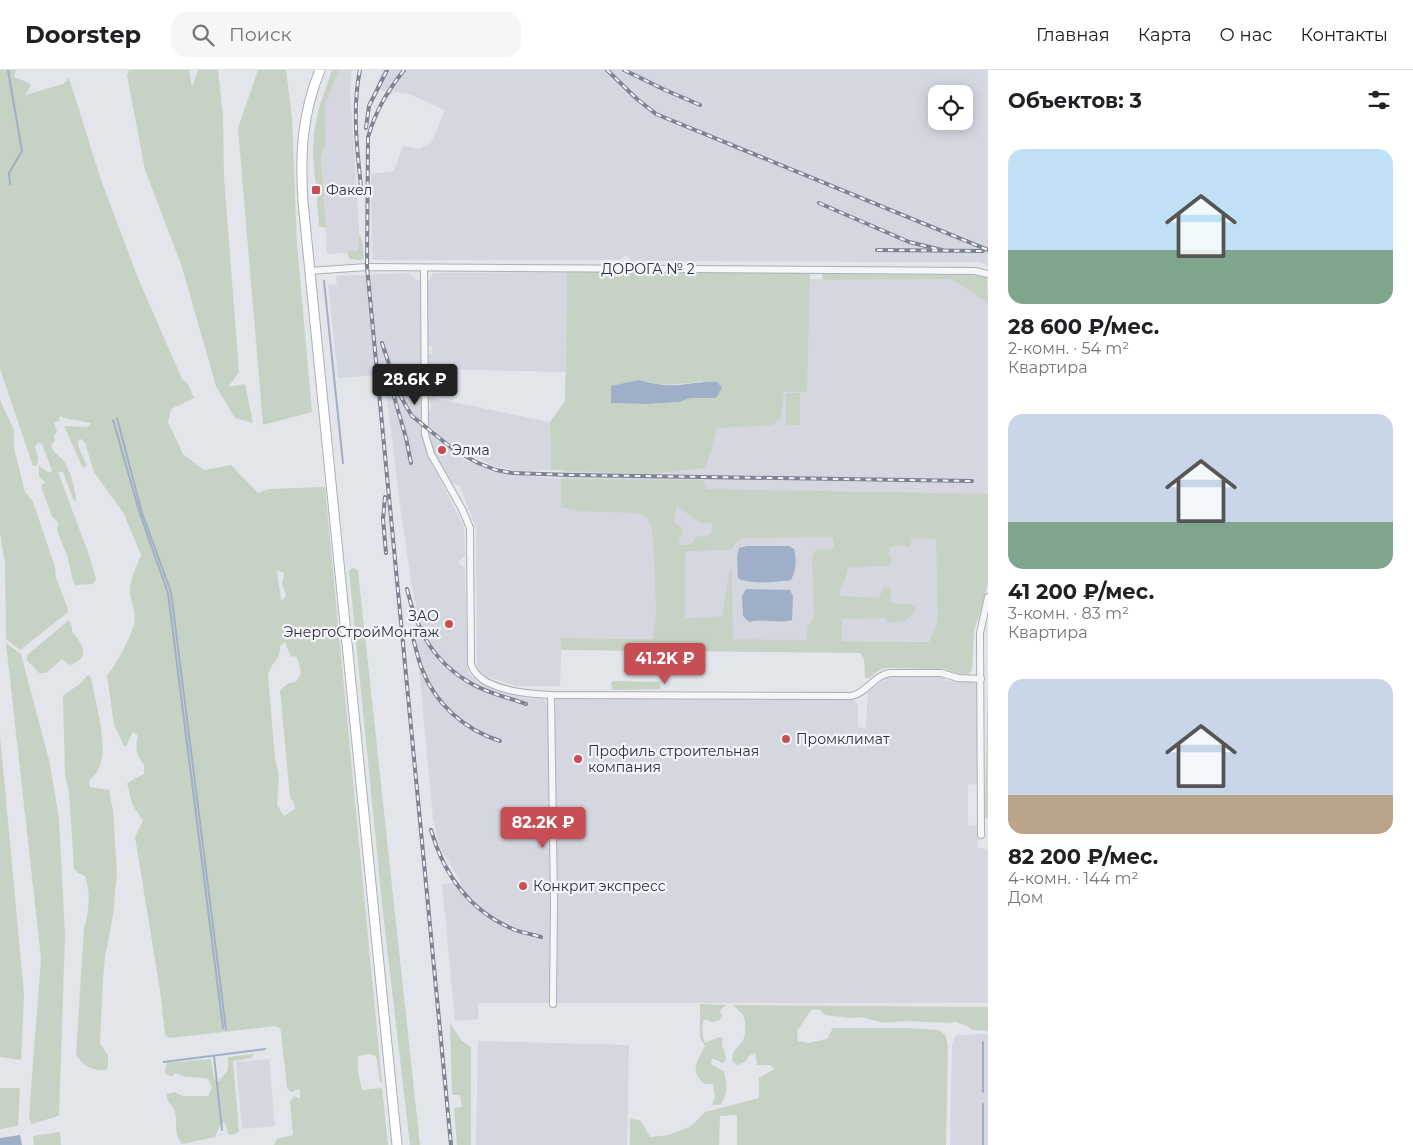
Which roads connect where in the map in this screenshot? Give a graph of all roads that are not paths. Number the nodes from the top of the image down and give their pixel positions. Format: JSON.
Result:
{"nodes":[{"id":1,"x":320,"y":70,"type":"edge"},
{"id":2,"x":424,"y":268,"type":"junction"},
{"id":3,"x":309,"y":271,"type":"junction"},
{"id":4,"x":988,"y":274,"type":"edge"},
{"id":5,"x":988,"y":597,"type":"edge"},
{"id":6,"x":981,"y":679,"type":"junction"},
{"id":7,"x":551,"y":695,"type":"junction"},
{"id":8,"x":981,"y":835,"type":"dead end"},
{"id":9,"x":553,"y":1004,"type":"dead end"},
{"id":10,"x":397,"y":1145,"type":"edge"}],
"edges":[{"from":1,"to":3,"type":"main road"},
{"from":2,"to":3,"type":"street","name":"ДОРОГА № 2"},
{"from":2,"to":4,"type":"street","name":"ДОРОГА № 2"},
{"from":2,"to":7,"type":"street"},
{"from":3,"to":10,"type":"main road"},
{"from":5,"to":6,"type":"street"},
{"from":6,"to":7,"type":"street"},
{"from":6,"to":8,"type":"street"},
{"from":7,"to":9,"type":"street"}]}
